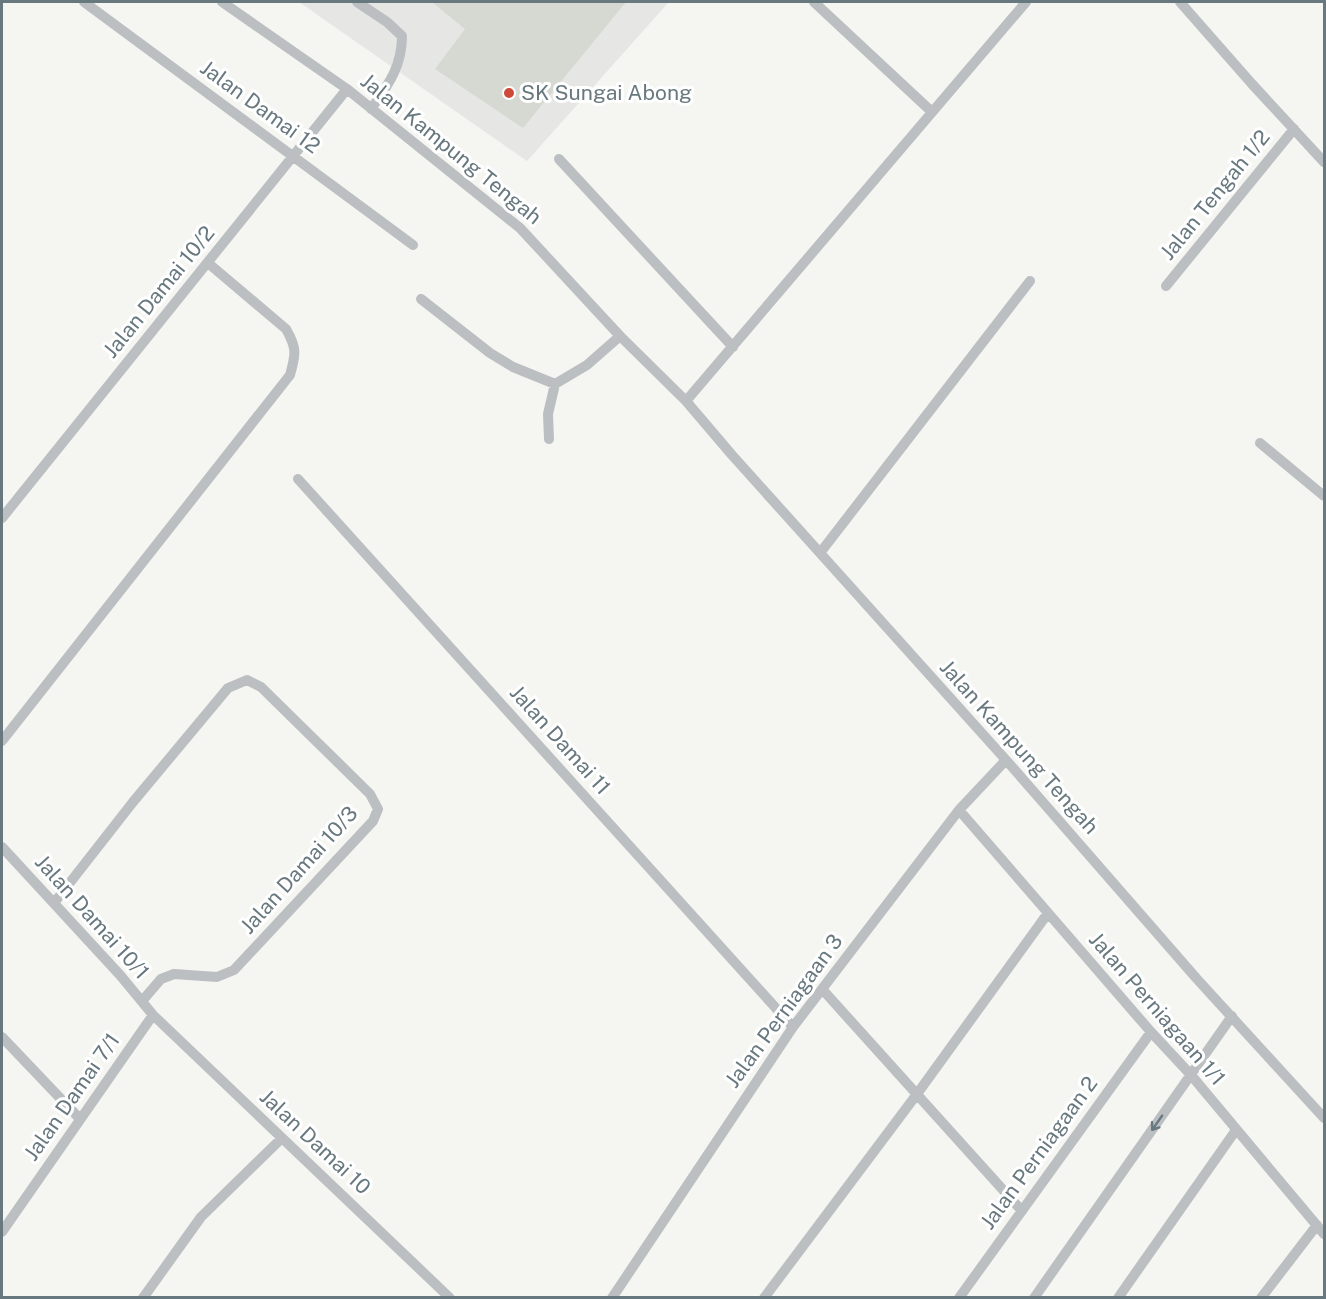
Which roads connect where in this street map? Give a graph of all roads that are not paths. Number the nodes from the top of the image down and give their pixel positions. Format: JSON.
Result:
{"nodes":[{"id":1,"x":84,"y":2,"type":"edge"},
{"id":2,"x":222,"y":2,"type":"edge"},
{"id":3,"x":357,"y":2,"type":"edge"},
{"id":4,"x":814,"y":2,"type":"edge"},
{"id":5,"x":1026,"y":2,"type":"edge"},
{"id":6,"x":1180,"y":2,"type":"edge"},
{"id":7,"x":347,"y":89,"type":"junction"},
{"id":8,"x":371,"y":109,"type":"junction"},
{"id":9,"x":932,"y":112,"type":"junction"},
{"id":10,"x":1294,"y":129,"type":"junction"},
{"id":11,"x":294,"y":156,"type":"junction"},
{"id":12,"x":559,"y":159,"type":"dead end"},
{"id":13,"x":1324,"y":162,"type":"edge"},
{"id":14,"x":414,"y":245,"type":"dead end"},
{"id":15,"x":208,"y":263,"type":"junction"},
{"id":16,"x":1030,"y":281,"type":"dead end"},
{"id":17,"x":1166,"y":286,"type":"dead end"},
{"id":18,"x":421,"y":299,"type":"dead end"},
{"id":19,"x":620,"y":336,"type":"junction"},
{"id":20,"x":733,"y":347,"type":"junction"},
{"id":21,"x":555,"y":384,"type":"junction"},
{"id":22,"x":686,"y":401,"type":"junction"},
{"id":23,"x":549,"y":439,"type":"dead end"},
{"id":24,"x":1260,"y":442,"type":"dead end"},
{"id":25,"x":298,"y":479,"type":"dead end"},
{"id":26,"x":1324,"y":496,"type":"edge"},
{"id":27,"x":2,"y":518,"type":"edge"},
{"id":28,"x":820,"y":553,"type":"junction"},
{"id":29,"x":2,"y":741,"type":"edge"},
{"id":30,"x":1006,"y":760,"type":"junction"},
{"id":31,"x":959,"y":810,"type":"junction"},
{"id":32,"x":2,"y":847,"type":"edge"},
{"id":33,"x":54,"y":903,"type":"junction"},
{"id":34,"x":1048,"y":913,"type":"junction"},
{"id":35,"x":822,"y":989,"type":"junction"},
{"id":36,"x":142,"y":1001,"type":"junction"},
{"id":37,"x":153,"y":1015,"type":"junction"},
{"id":38,"x":1232,"y":1016,"type":"junction"},
{"id":39,"x":793,"y":1027,"type":"junction"},
{"id":40,"x":1151,"y":1032,"type":"junction"},
{"id":41,"x":2,"y":1037,"type":"edge"},
{"id":42,"x":1191,"y":1075,"type":"junction"},
{"id":43,"x":917,"y":1094,"type":"junction"},
{"id":44,"x":1324,"y":1118,"type":"edge"},
{"id":45,"x":80,"y":1119,"type":"junction"},
{"id":46,"x":1236,"y":1130,"type":"junction"},
{"id":47,"x":282,"y":1138,"type":"junction"},
{"id":48,"x":1022,"y":1211,"type":"junction"},
{"id":49,"x":1321,"y":1229,"type":"edge"},
{"id":50,"x":2,"y":1232,"type":"edge"},
{"id":51,"x":143,"y":1298,"type":"edge"},
{"id":52,"x":450,"y":1298,"type":"edge"},
{"id":53,"x":612,"y":1298,"type":"edge"},
{"id":54,"x":764,"y":1298,"type":"edge"},
{"id":55,"x":959,"y":1298,"type":"edge"},
{"id":56,"x":1034,"y":1298,"type":"edge"},
{"id":57,"x":1118,"y":1298,"type":"edge"},
{"id":58,"x":1261,"y":1298,"type":"edge"}],
"edges":[{"from":1,"to":11,"type":"street","name":"Jalan Damai 12"},
{"from":2,"to":7,"type":"street","name":"Jalan Kampung Tengah"},
{"from":3,"to":8,"type":"street"},
{"from":4,"to":9,"type":"street"},
{"from":5,"to":9,"type":"street"},
{"from":6,"to":10,"type":"street"},
{"from":7,"to":8,"type":"street","name":"Jalan Kampung Tengah"},
{"from":7,"to":11,"type":"street","name":"Jalan Damai 10/2"},
{"from":8,"to":19,"type":"street","name":"Jalan Kampung Tengah"},
{"from":9,"to":20,"type":"street"},
{"from":10,"to":13,"type":"street"},
{"from":10,"to":17,"type":"street","name":"Jalan Tengah 1/2"},
{"from":11,"to":14,"type":"street","name":"Jalan Damai 12"},
{"from":11,"to":15,"type":"street","name":"Jalan Damai 10/2"},
{"from":12,"to":20,"type":"street"},
{"from":15,"to":27,"type":"street","name":"Jalan Damai 10/2"},
{"from":15,"to":29,"type":"street"},
{"from":16,"to":28,"type":"street"},
{"from":18,"to":21,"type":"street"},
{"from":19,"to":21,"type":"street"},
{"from":19,"to":22,"type":"street","name":"Jalan Kampung Tengah"},
{"from":20,"to":22,"type":"street"},
{"from":21,"to":23,"type":"street"},
{"from":22,"to":28,"type":"street","name":"Jalan Kampung Tengah"},
{"from":24,"to":26,"type":"street"},
{"from":25,"to":39,"type":"street","name":"Jalan Damai 11"},
{"from":28,"to":30,"type":"street","name":"Jalan Kampung Tengah"},
{"from":30,"to":31,"type":"street","name":"Jalan Perniagaan 3"},
{"from":30,"to":38,"type":"street","name":"Jalan Kampung Tengah"},
{"from":31,"to":34,"type":"street","name":"Jalan Perniagaan 1/1"},
{"from":31,"to":35,"type":"street","name":"Jalan Perniagaan 3"},
{"from":32,"to":33,"type":"street","name":"Jalan Damai 10/1"},
{"from":33,"to":36,"type":"street","name":"Jalan Damai 10/1"},
{"from":33,"to":36,"type":"street","name":"Jalan Damai 10/3"},
{"from":34,"to":40,"type":"street","name":"Jalan Perniagaan 1/1"},
{"from":34,"to":43,"type":"street"},
{"from":35,"to":39,"type":"street","name":"Jalan Perniagaan 3"},
{"from":35,"to":43,"type":"street"},
{"from":36,"to":37,"type":"street","name":"Jalan Damai 10/1"},
{"from":37,"to":45,"type":"street","name":"Jalan Damai 7/1"},
{"from":37,"to":47,"type":"street","name":"Jalan Damai 10"},
{"from":38,"to":42,"type":"street"},
{"from":38,"to":44,"type":"street","name":"Jalan Kampung Tengah"},
{"from":39,"to":53,"type":"street","name":"Jalan Perniagaan 3"},
{"from":40,"to":42,"type":"street","name":"Jalan Perniagaan 1/1"},
{"from":40,"to":48,"type":"street","name":"Jalan Perniagaan 2"},
{"from":41,"to":45,"type":"street"},
{"from":42,"to":46,"type":"street","name":"Jalan Perniagaan 1/1"},
{"from":42,"to":56,"type":"street","one_way":true},
{"from":43,"to":48,"type":"street"},
{"from":43,"to":54,"type":"street"},
{"from":45,"to":50,"type":"street","name":"Jalan Damai 7/1"},
{"from":46,"to":49,"type":"street","name":"Jalan Perniagaan 1/1"},
{"from":46,"to":57,"type":"street"},
{"from":47,"to":51,"type":"street"},
{"from":47,"to":52,"type":"street","name":"Jalan Damai 10"},
{"from":48,"to":55,"type":"street","name":"Jalan Perniagaan 2"},
{"from":49,"to":58,"type":"street"}]}
